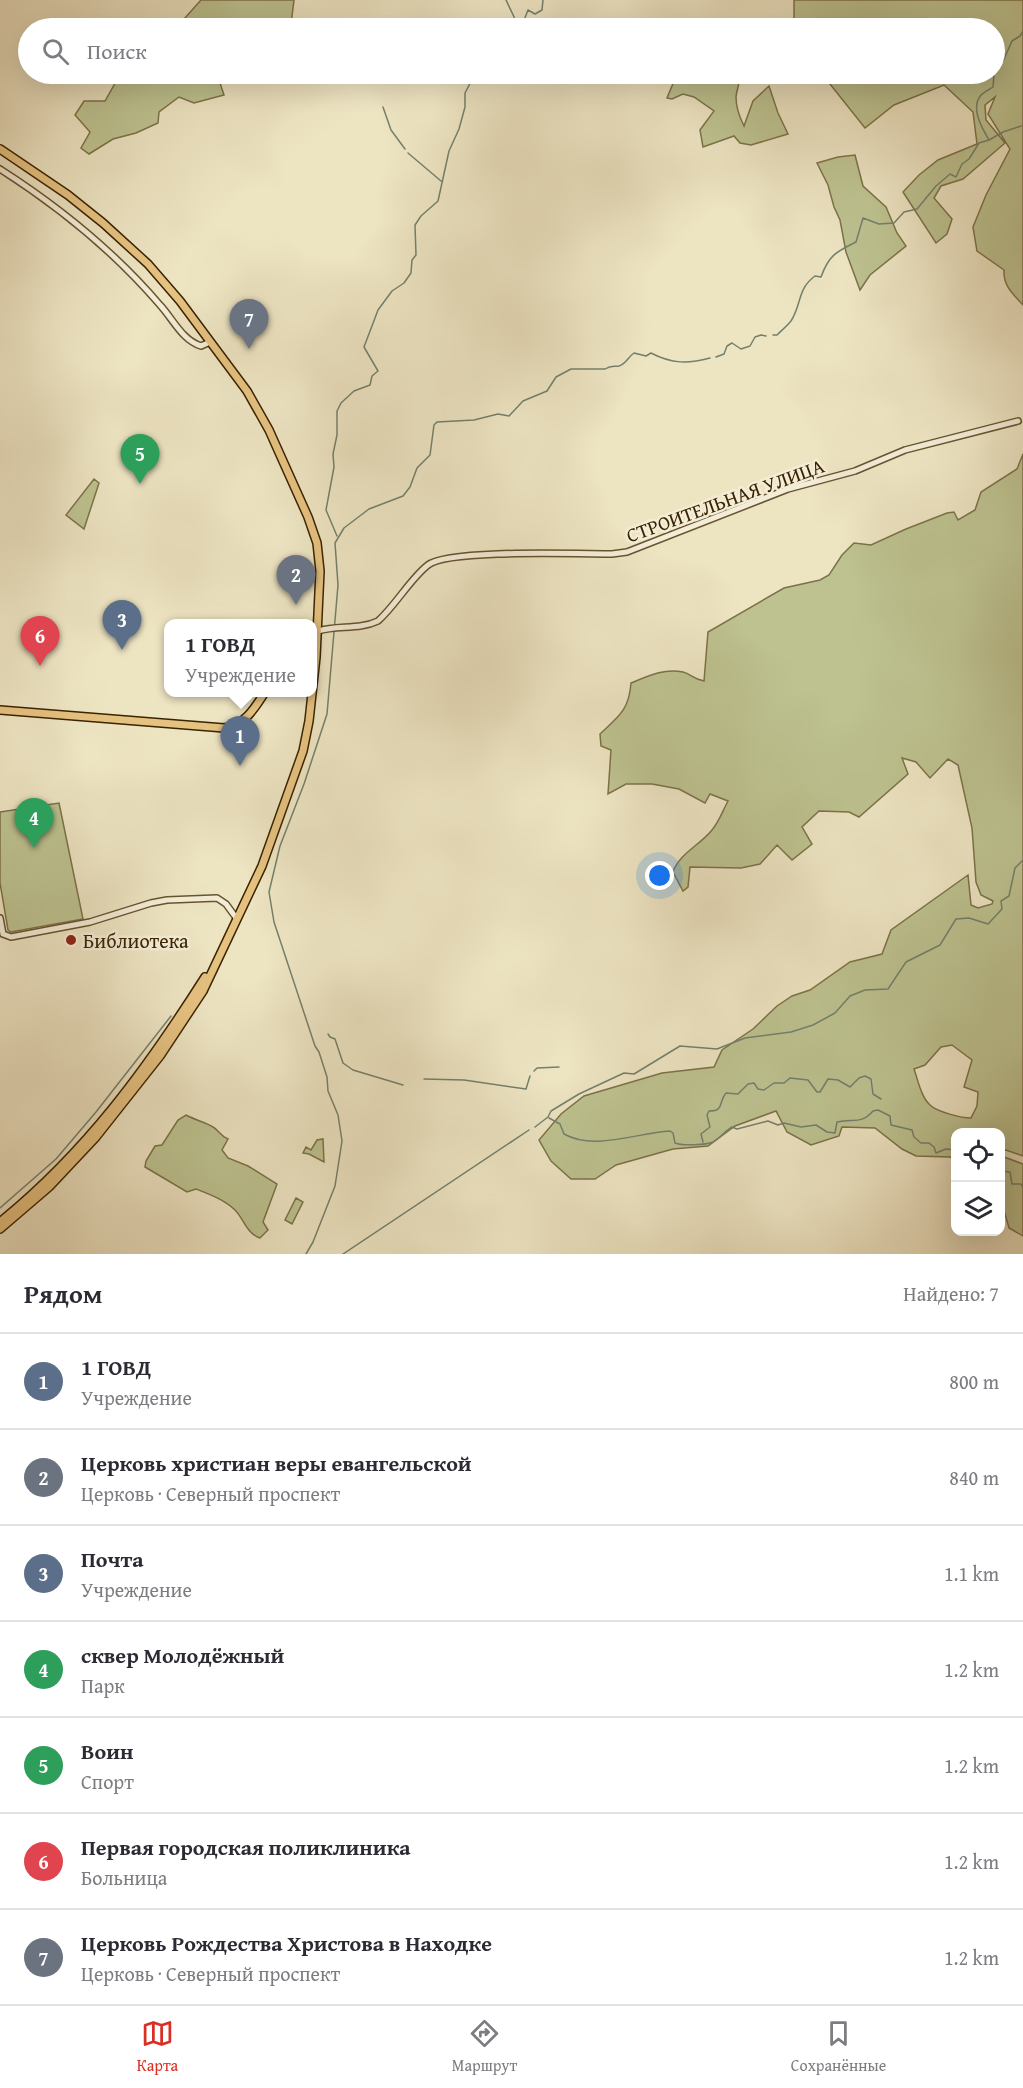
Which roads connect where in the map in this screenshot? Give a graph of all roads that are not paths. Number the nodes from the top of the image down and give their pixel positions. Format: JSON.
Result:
{"nodes":[{"id":1,"x":0,"y":149,"type":"edge"},
{"id":2,"x":0,"y":169,"type":"edge"},
{"id":3,"x":210,"y":342,"type":"junction"},
{"id":4,"x":1018,"y":421,"type":"dead end"},
{"id":5,"x":316,"y":619,"type":"edge"},
{"id":6,"x":317,"y":631,"type":"edge"},
{"id":7,"x":262,"y":697,"type":"edge"},
{"id":8,"x":311,"y":697,"type":"edge"},
{"id":9,"x":0,"y":710,"type":"edge"},
{"id":10,"x":0,"y":918,"type":"edge"},
{"id":11,"x":237,"y":920,"type":"junction"},
{"id":12,"x":1,"y":934,"type":"edge"},
{"id":13,"x":84,"y":1147,"type":"junction"},
{"id":14,"x":0,"y":1222,"type":"edge"},
{"id":15,"x":0,"y":1229,"type":"edge"}],
"edges":[{"from":1,"to":3,"type":"main road"},
{"from":2,"to":3,"type":"street"},
{"from":3,"to":5,"type":"main road"},
{"from":4,"to":6,"type":"street","name":"СТРОИТЕЛЬНАЯ УЛИЦА"},
{"from":7,"to":9,"type":"main road"},
{"from":8,"to":11,"type":"main road"},
{"from":10,"to":12,"type":"street"},
{"from":11,"to":12,"type":"street"},
{"from":11,"to":13,"type":"main road"},
{"from":13,"to":14,"type":"main road"},
{"from":13,"to":15,"type":"main road"}]}
